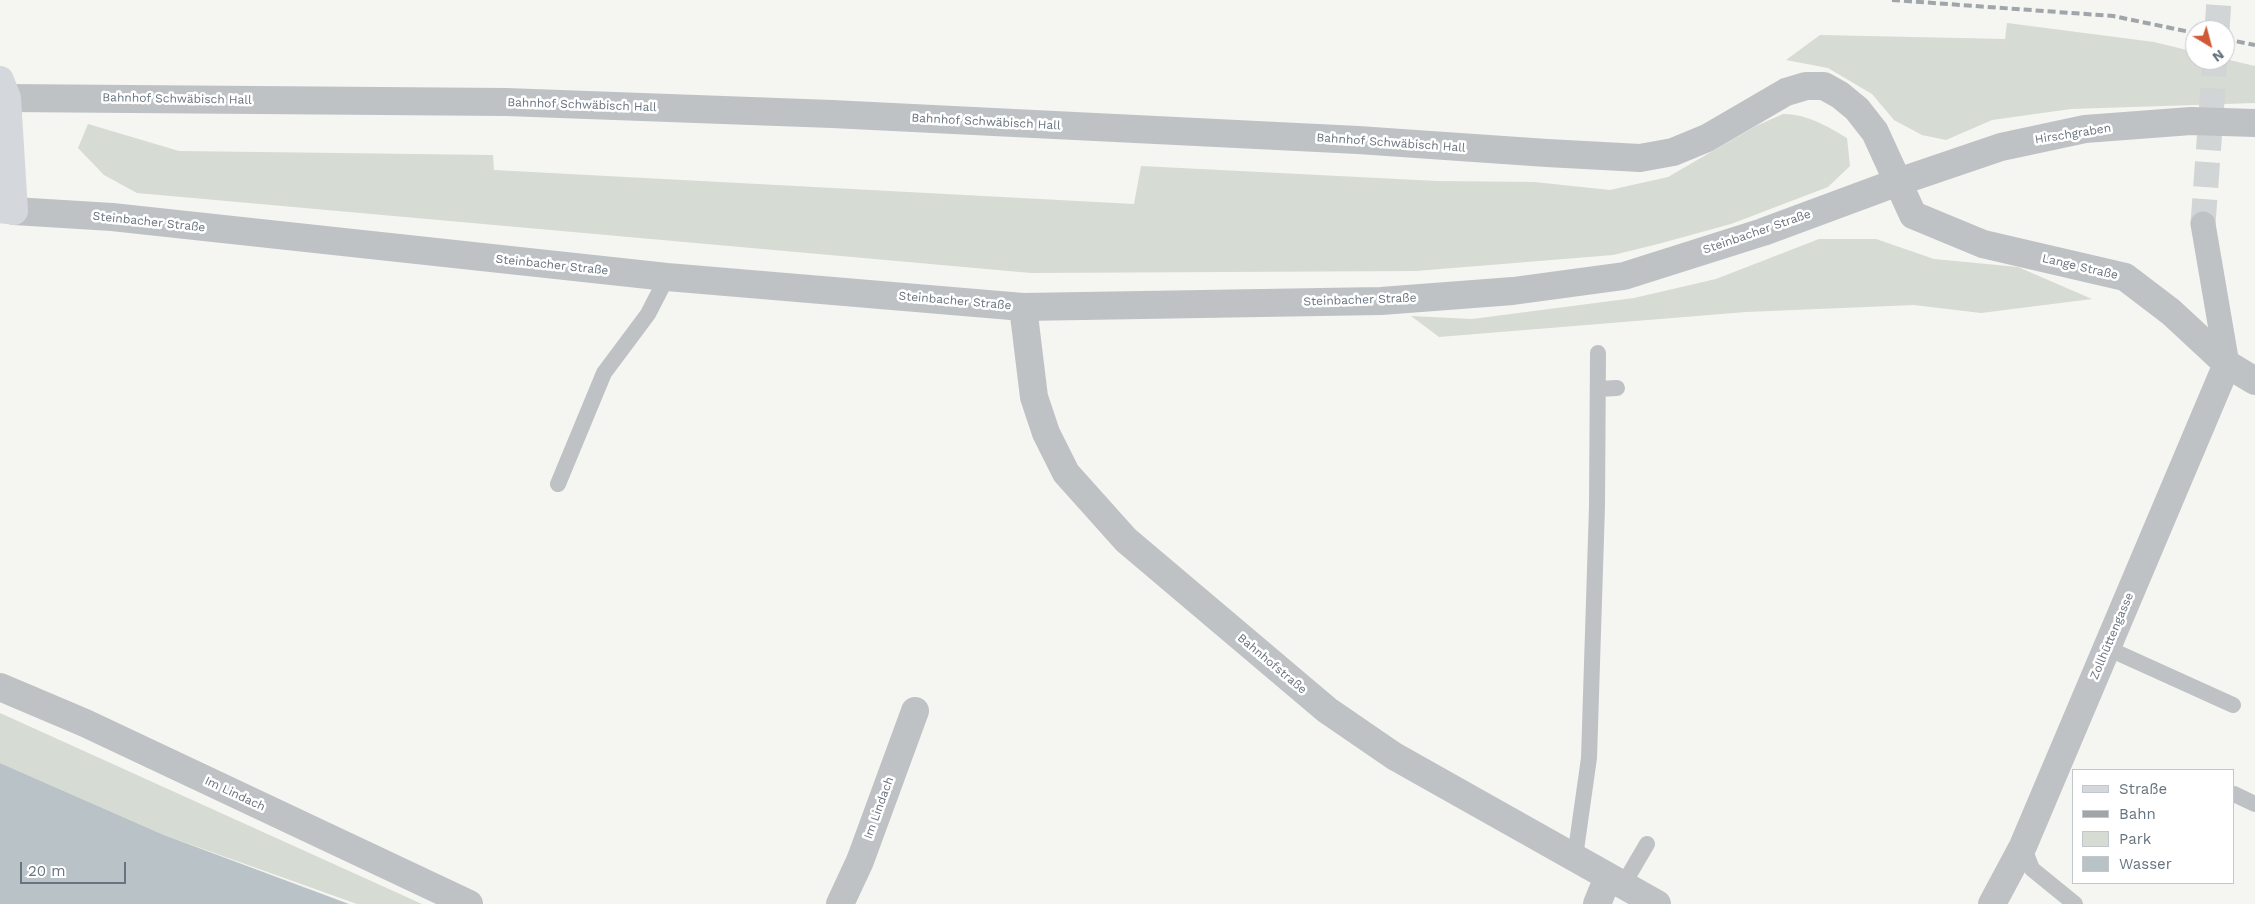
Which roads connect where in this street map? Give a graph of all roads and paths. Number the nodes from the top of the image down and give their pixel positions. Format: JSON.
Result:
{"nodes":[{"id":1,"x":4,"y":89,"type":"edge"},
{"id":2,"x":2255,"y":123,"type":"edge"},
{"id":3,"x":1898,"y":182,"type":"junction"},
{"id":4,"x":7,"y":210,"type":"edge"},
{"id":5,"x":2203,"y":224,"type":"tunnel mouth"},
{"id":6,"x":667,"y":277,"type":"junction"},
{"id":7,"x":1023,"y":307,"type":"junction"},
{"id":8,"x":1598,"y":352,"type":"dead end"},
{"id":9,"x":2227,"y":364,"type":"junction"},
{"id":10,"x":2255,"y":381,"type":"edge"},
{"id":11,"x":1617,"y":388,"type":"dead end"},
{"id":12,"x":1598,"y":389,"type":"junction"},
{"id":13,"x":558,"y":484,"type":"dead end"},
{"id":14,"x":2106,"y":648,"type":"junction"},
{"id":15,"x":0,"y":687,"type":"edge"},
{"id":16,"x":2233,"y":705,"type":"dead end"},
{"id":17,"x":915,"y":711,"type":"dead end"},
{"id":18,"x":2235,"y":794,"type":"edge"},
{"id":19,"x":2255,"y":804,"type":"edge"},
{"id":20,"x":1647,"y":844,"type":"dead end"},
{"id":21,"x":2023,"y":846,"type":"junction"},
{"id":22,"x":1574,"y":857,"type":"junction"},
{"id":23,"x":1616,"y":881,"type":"junction"},
{"id":24,"x":469,"y":904,"type":"edge"},
{"id":25,"x":840,"y":904,"type":"edge"},
{"id":26,"x":1597,"y":904,"type":"edge"},
{"id":27,"x":1656,"y":904,"type":"edge"},
{"id":28,"x":1992,"y":904,"type":"edge"},
{"id":29,"x":2075,"y":904,"type":"edge"}],
"edges":[{"from":1,"to":3,"type":"street","name":"Bahnhof Schwäbisch Hall"},
{"from":1,"to":4,"type":"main road"},
{"from":2,"to":3,"type":"street","name":"Hirschgraben"},
{"from":3,"to":7,"type":"street","name":"Steinbacher Straße"},
{"from":3,"to":9,"type":"street","name":"Lange Straße"},
{"from":4,"to":6,"type":"street","name":"Steinbacher Straße"},
{"from":5,"to":9,"type":"street"},
{"from":6,"to":7,"type":"street","name":"Steinbacher Straße"},
{"from":6,"to":13,"type":"lane"},
{"from":7,"to":22,"type":"street","name":"Bahnhofstraße"},
{"from":8,"to":12,"type":"lane"},
{"from":9,"to":10,"type":"street","name":"Lange Straße"},
{"from":9,"to":14,"type":"street","name":"Zollhüttengasse"},
{"from":11,"to":12,"type":"lane"},
{"from":12,"to":22,"type":"lane"},
{"from":14,"to":16,"type":"lane"},
{"from":14,"to":21,"type":"street","name":"Zollhüttengasse"},
{"from":15,"to":24,"type":"street","name":"Im Lindach"},
{"from":17,"to":25,"type":"street","name":"Im Lindach"},
{"from":18,"to":19,"type":"lane"},
{"from":20,"to":23,"type":"lane"},
{"from":21,"to":28,"type":"street","name":"Zollhüttengasse"},
{"from":21,"to":29,"type":"lane"},
{"from":22,"to":23,"type":"street","name":"Bahnhofstraße"},
{"from":23,"to":26,"type":"street"},
{"from":23,"to":27,"type":"street","name":"Bahnhofstraße"}]}
